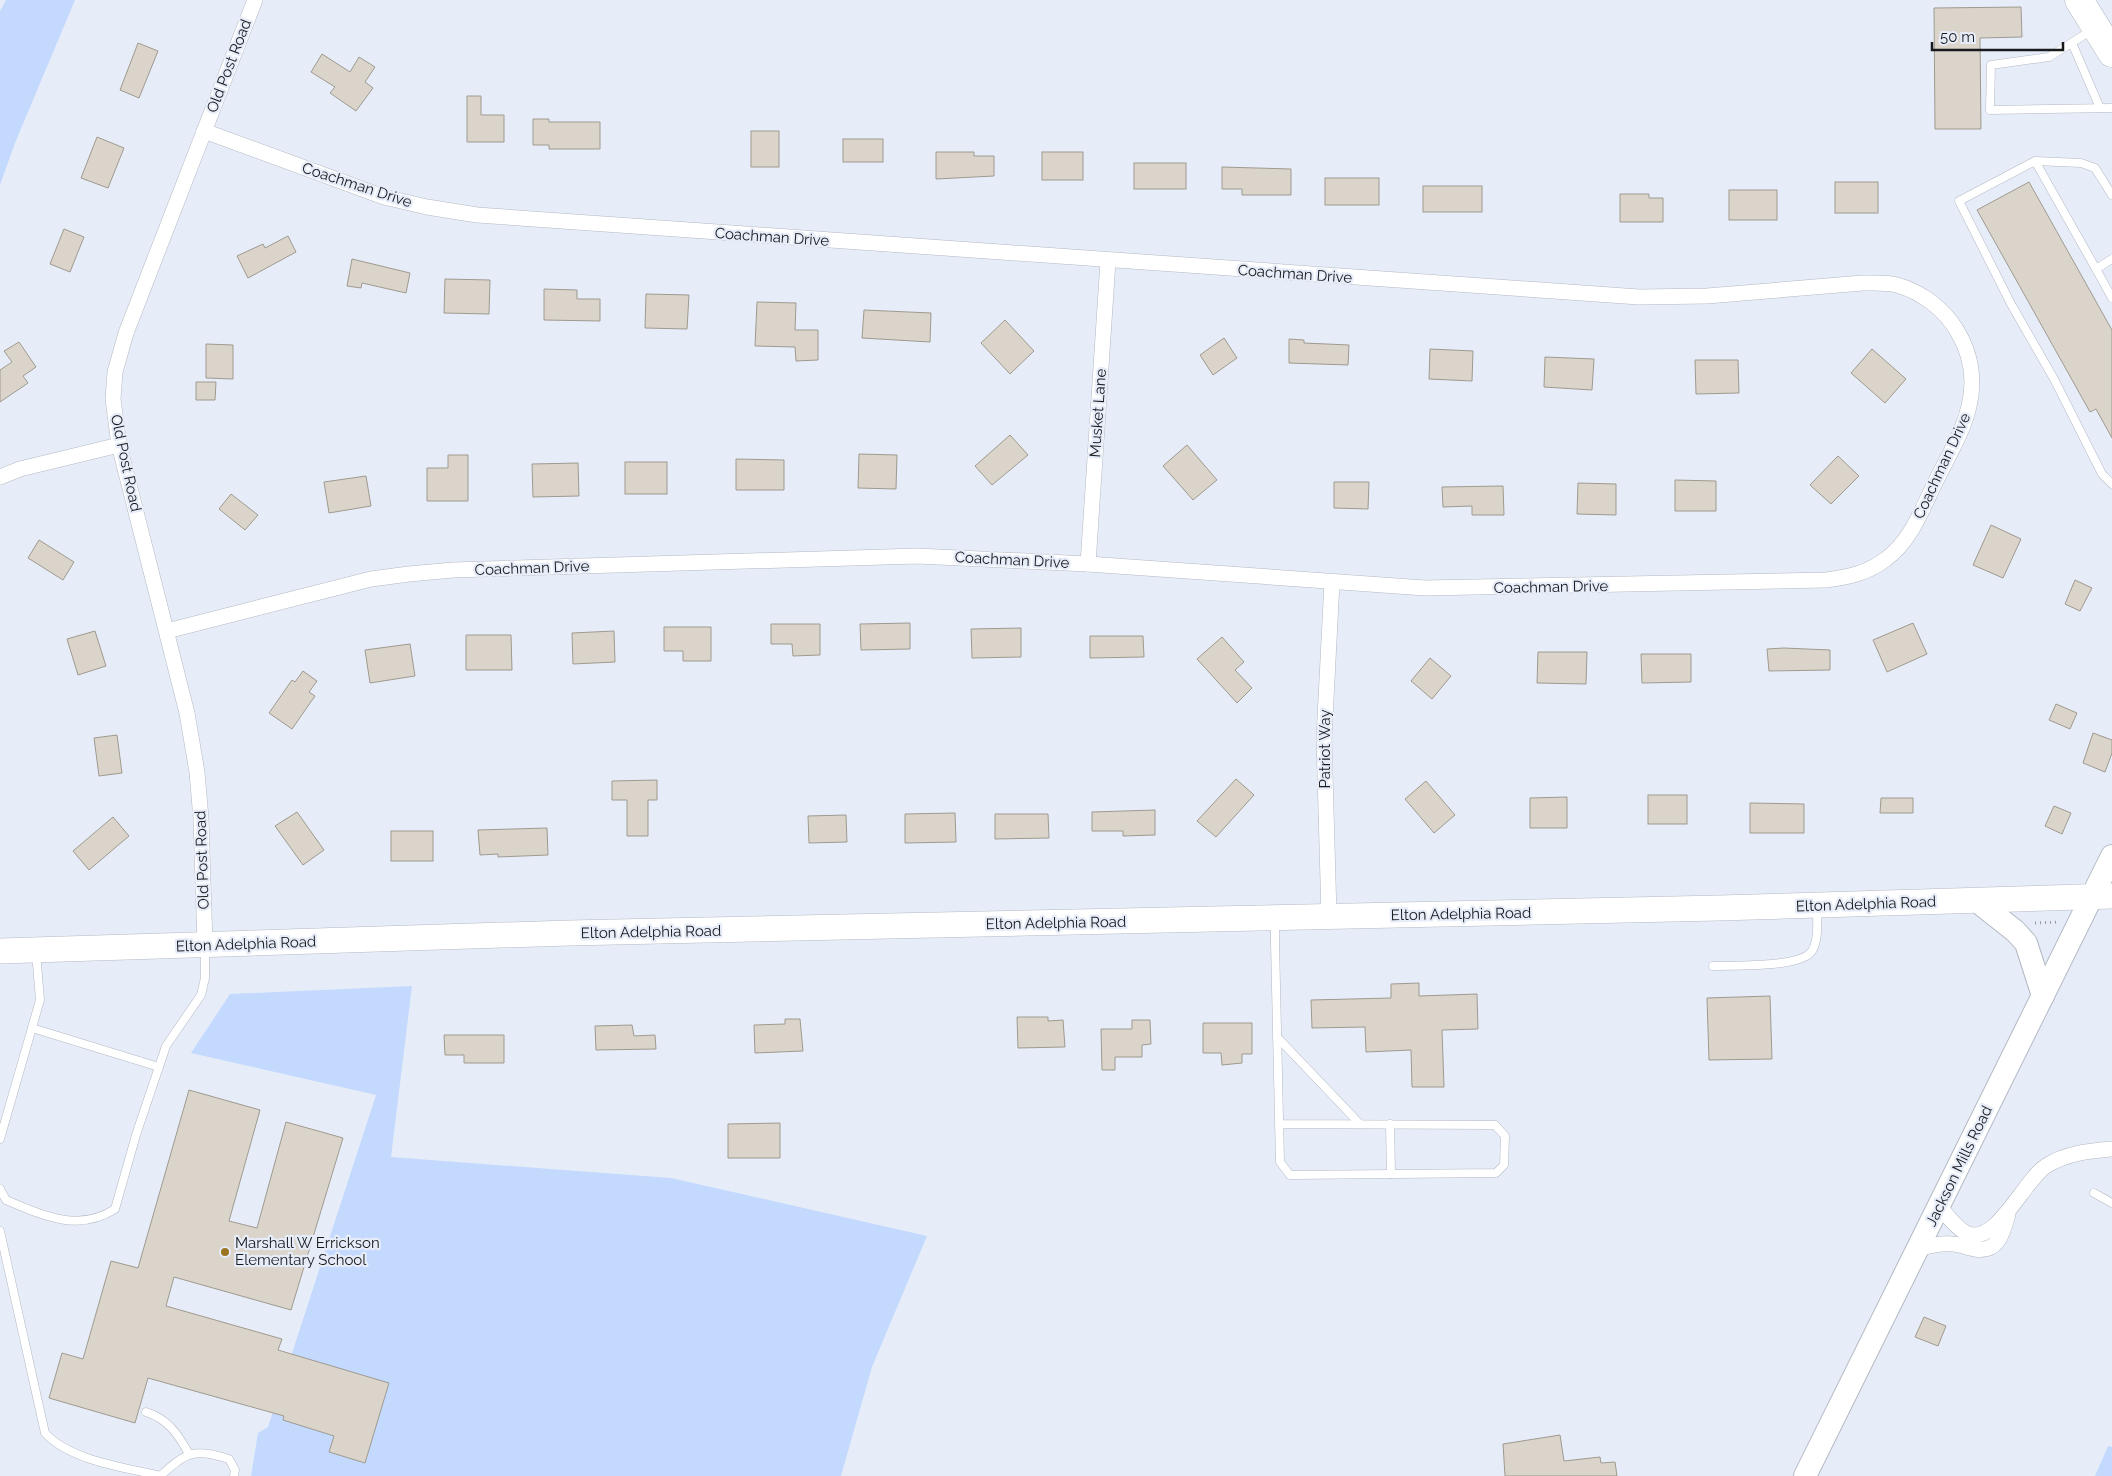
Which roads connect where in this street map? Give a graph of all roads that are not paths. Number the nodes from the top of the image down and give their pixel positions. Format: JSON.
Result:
{"nodes":[{"id":1,"x":255,"y":0,"type":"edge"},
{"id":2,"x":2079,"y":0,"type":"edge"},
{"id":3,"x":2096,"y":28,"type":"junction"},
{"id":4,"x":2072,"y":43,"type":"junction"},
{"id":5,"x":2112,"y":53,"type":"edge"},
{"id":6,"x":2100,"y":108,"type":"junction"},
{"id":7,"x":2112,"y":108,"type":"edge"},
{"id":8,"x":204,"y":131,"type":"junction"},
{"id":9,"x":2035,"y":161,"type":"junction"},
{"id":10,"x":2112,"y":195,"type":"edge"},
{"id":11,"x":2112,"y":259,"type":"edge"},
{"id":12,"x":1108,"y":261,"type":"junction"},
{"id":13,"x":2096,"y":268,"type":"junction"},
{"id":14,"x":2112,"y":298,"type":"edge"},
{"id":15,"x":119,"y":445,"type":"junction"},
{"id":16,"x":0,"y":478,"type":"edge"},
{"id":17,"x":2112,"y":484,"type":"edge"},
{"id":18,"x":1088,"y":564,"type":"junction"},
{"id":19,"x":1332,"y":582,"type":"junction"},
{"id":20,"x":167,"y":631,"type":"junction"},
{"id":21,"x":2112,"y":856,"type":"edge"},
{"id":22,"x":2102,"y":897,"type":"edge"},
{"id":23,"x":1977,"y":901,"type":"junction"},
{"id":24,"x":1817,"y":906,"type":"junction"},
{"id":25,"x":1329,"y":916,"type":"junction"},
{"id":26,"x":1275,"y":918,"type":"junction"},
{"id":27,"x":204,"y":945,"type":"junction"},
{"id":28,"x":36,"y":950,"type":"junction"},
{"id":29,"x":0,"y":951,"type":"edge"},
{"id":30,"x":1713,"y":966,"type":"dead end"},
{"id":31,"x":2043,"y":996,"type":"junction"},
{"id":32,"x":32,"y":1028,"type":"junction"},
{"id":33,"x":1277,"y":1038,"type":"junction"},
{"id":34,"x":159,"y":1067,"type":"junction"},
{"id":35,"x":1279,"y":1124,"type":"junction"},
{"id":36,"x":1360,"y":1124,"type":"junction"},
{"id":37,"x":1390,"y":1124,"type":"junction"},
{"id":38,"x":0,"y":1139,"type":"edge"},
{"id":39,"x":2112,"y":1149,"type":"edge"},
{"id":40,"x":1391,"y":1174,"type":"junction"},
{"id":41,"x":2094,"y":1193,"type":"dead end"},
{"id":42,"x":1,"y":1195,"type":"edge"},
{"id":43,"x":2112,"y":1203,"type":"edge"},
{"id":44,"x":1939,"y":1206,"type":"junction"},
{"id":45,"x":2009,"y":1210,"type":"junction"},
{"id":46,"x":0,"y":1231,"type":"edge"},
{"id":47,"x":1917,"y":1249,"type":"junction"},
{"id":48,"x":146,"y":1412,"type":"dead end"},
{"id":49,"x":189,"y":1454,"type":"junction"},
{"id":50,"x":161,"y":1476,"type":"edge"},
{"id":51,"x":234,"y":1476,"type":"edge"},
{"id":52,"x":1805,"y":1476,"type":"edge"}],
"edges":[{"from":1,"to":8,"type":"street","name":"Old Post Road"},
{"from":2,"to":3,"type":"highway"},
{"from":3,"to":4,"type":"lane"},
{"from":3,"to":5,"type":"highway"},
{"from":4,"to":6,"type":"lane"},
{"from":4,"to":6,"type":"lane"},
{"from":6,"to":7,"type":"lane"},
{"from":8,"to":12,"type":"street","name":"Coachman Drive"},
{"from":8,"to":15,"type":"street","name":"Old Post Road"},
{"from":9,"to":10,"type":"lane"},
{"from":9,"to":13,"type":"lane"},
{"from":9,"to":17,"type":"lane"},
{"from":11,"to":13,"type":"lane"},
{"from":12,"to":18,"type":"street","name":"Musket Lane"},
{"from":12,"to":19,"type":"street","name":"Coachman Drive"},
{"from":13,"to":14,"type":"lane"},
{"from":15,"to":16,"type":"street"},
{"from":15,"to":20,"type":"street","name":"Old Post Road"},
{"from":18,"to":19,"type":"street","name":"Coachman Drive"},
{"from":18,"to":20,"type":"street","name":"Coachman Drive"},
{"from":19,"to":25,"type":"street","name":"Patriot Way"},
{"from":20,"to":27,"type":"street","name":"Old Post Road"},
{"from":21,"to":22,"type":"main road","name":"Jackson Mills Road"},
{"from":22,"to":23,"type":"main road","name":"Elton Adelphia Road"},
{"from":22,"to":31,"type":"main road","name":"Jackson Mills Road"},
{"from":23,"to":24,"type":"main road","name":"Elton Adelphia Road"},
{"from":23,"to":31,"type":"main road"},
{"from":24,"to":25,"type":"main road","name":"Elton Adelphia Road"},
{"from":24,"to":30,"type":"lane"},
{"from":25,"to":26,"type":"main road","name":"Elton Adelphia Road"},
{"from":26,"to":27,"type":"main road","name":"Elton Adelphia Road"},
{"from":26,"to":33,"type":"lane"},
{"from":27,"to":28,"type":"main road","name":"Elton Adelphia Road"},
{"from":27,"to":34,"type":"lane"},
{"from":28,"to":29,"type":"main road","name":"Elton Adelphia Road"},
{"from":28,"to":32,"type":"lane"},
{"from":31,"to":44,"type":"main road","name":"Jackson Mills Road"},
{"from":32,"to":34,"type":"lane"},
{"from":32,"to":38,"type":"lane"},
{"from":33,"to":35,"type":"lane"},
{"from":33,"to":36,"type":"lane"},
{"from":34,"to":42,"type":"lane"},
{"from":35,"to":36,"type":"lane"},
{"from":35,"to":40,"type":"lane"},
{"from":36,"to":37,"type":"lane"},
{"from":37,"to":40,"type":"lane"},
{"from":37,"to":40,"type":"lane"},
{"from":39,"to":45,"type":"street"},
{"from":41,"to":43,"type":"lane"},
{"from":44,"to":45,"type":"street"},
{"from":44,"to":47,"type":"main road","name":"Jackson Mills Road"},
{"from":45,"to":47,"type":"street"},
{"from":46,"to":50,"type":"lane"},
{"from":47,"to":52,"type":"main road","name":"Jackson Mills Road"},
{"from":48,"to":49,"type":"lane"},
{"from":49,"to":50,"type":"lane"},
{"from":49,"to":51,"type":"lane"}]}
